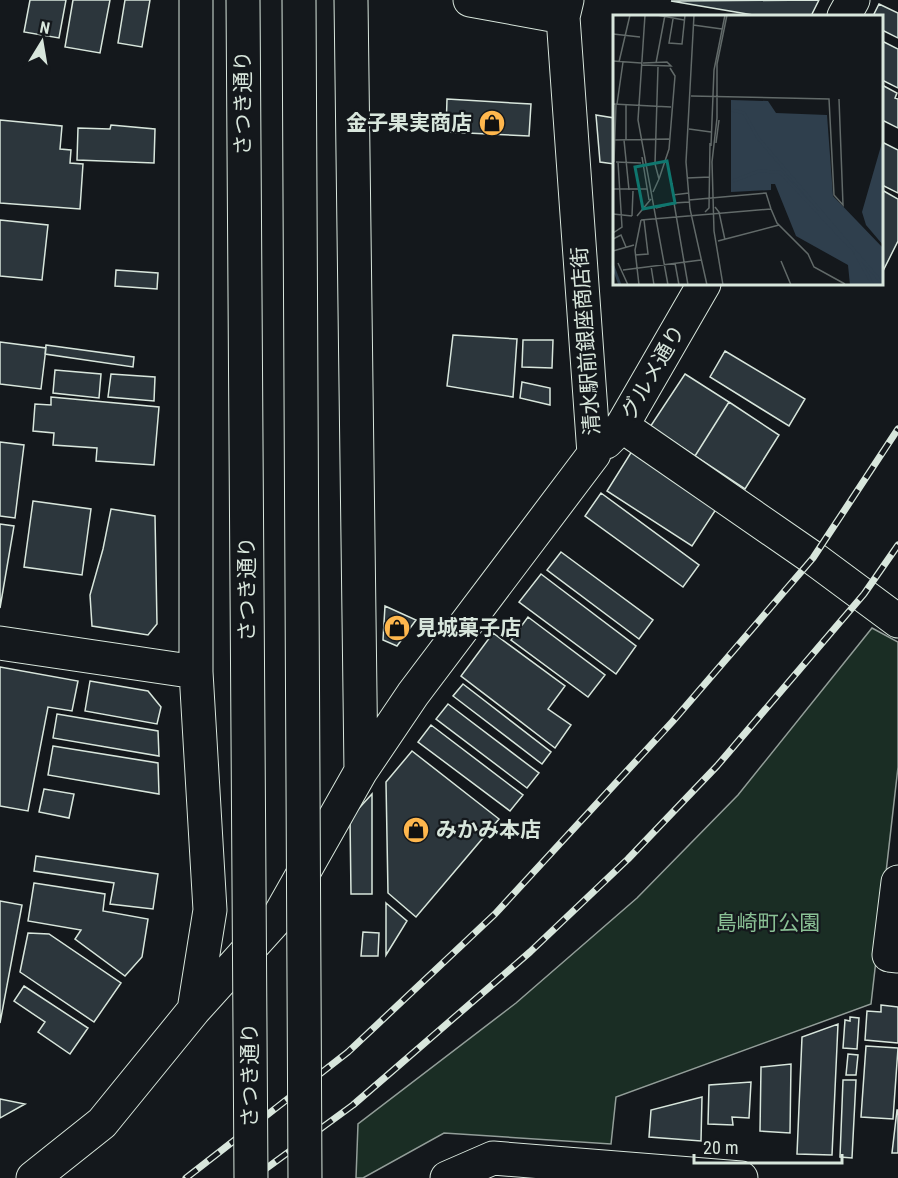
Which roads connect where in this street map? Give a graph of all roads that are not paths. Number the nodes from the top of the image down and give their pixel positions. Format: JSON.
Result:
{"nodes":[{"id":1,"x":196,"y":0,"type":"edge"},
{"id":2,"x":243,"y":0,"type":"edge"},
{"id":3,"x":299,"y":0,"type":"edge"},
{"id":4,"x":351,"y":0,"type":"edge"},
{"id":5,"x":470,"y":0,"type":"edge"},
{"id":6,"x":853,"y":0,"type":"edge"},
{"id":7,"x":565,"y":9,"type":"edge"},
{"id":8,"x":845,"y":15,"type":"edge"},
{"id":9,"x":703,"y":285,"type":"edge"},
{"id":10,"x":622,"y":426,"type":"junction"},
{"id":11,"x":594,"y":454,"type":"junction"},
{"id":12,"x":898,"y":621,"type":"edge"},
{"id":13,"x":0,"y":643,"type":"edge"},
{"id":14,"x":196,"y":672,"type":"junction"},
{"id":15,"x":362,"y":771,"type":"junction"},
{"id":16,"x":898,"y":882,"type":"edge"},
{"id":17,"x":898,"y":956,"type":"edge"},
{"id":18,"x":194,"y":1010,"type":"junction"},
{"id":19,"x":33,"y":1178,"type":"edge"},
{"id":20,"x":251,"y":1178,"type":"edge"},
{"id":21,"x":304,"y":1178,"type":"edge"},
{"id":22,"x":447,"y":1178,"type":"edge"},
{"id":23,"x":741,"y":1178,"type":"edge"}],
"edges":[{"from":1,"to":14,"type":"main road"},
{"from":2,"to":20,"type":"main road","name":"さつき通り","bridge":true},
{"from":3,"to":21,"type":"main road","bridge":true},
{"from":4,"to":15,"type":"main road"},
{"from":5,"to":7,"type":"main road"},
{"from":6,"to":8,"type":"main road"},
{"from":7,"to":11,"type":"main road","name":"清水駅前銀座商店街"},
{"from":9,"to":10,"type":"main road","name":"グルメ通り"},
{"from":10,"to":11,"type":"main road","name":"グルメ通り"},
{"from":10,"to":12,"type":"main road"},
{"from":11,"to":15,"type":"main road","name":"清水駅前銀座商店街"},
{"from":13,"to":14,"type":"main road"},
{"from":14,"to":18,"type":"main road"},
{"from":15,"to":18,"type":"main road","name":"清水駅前銀座商店街"},
{"from":16,"to":17,"type":"main road"},
{"from":18,"to":19,"type":"main road","name":"清水駅前銀座商店街"},
{"from":22,"to":23,"type":"main road"}]}
